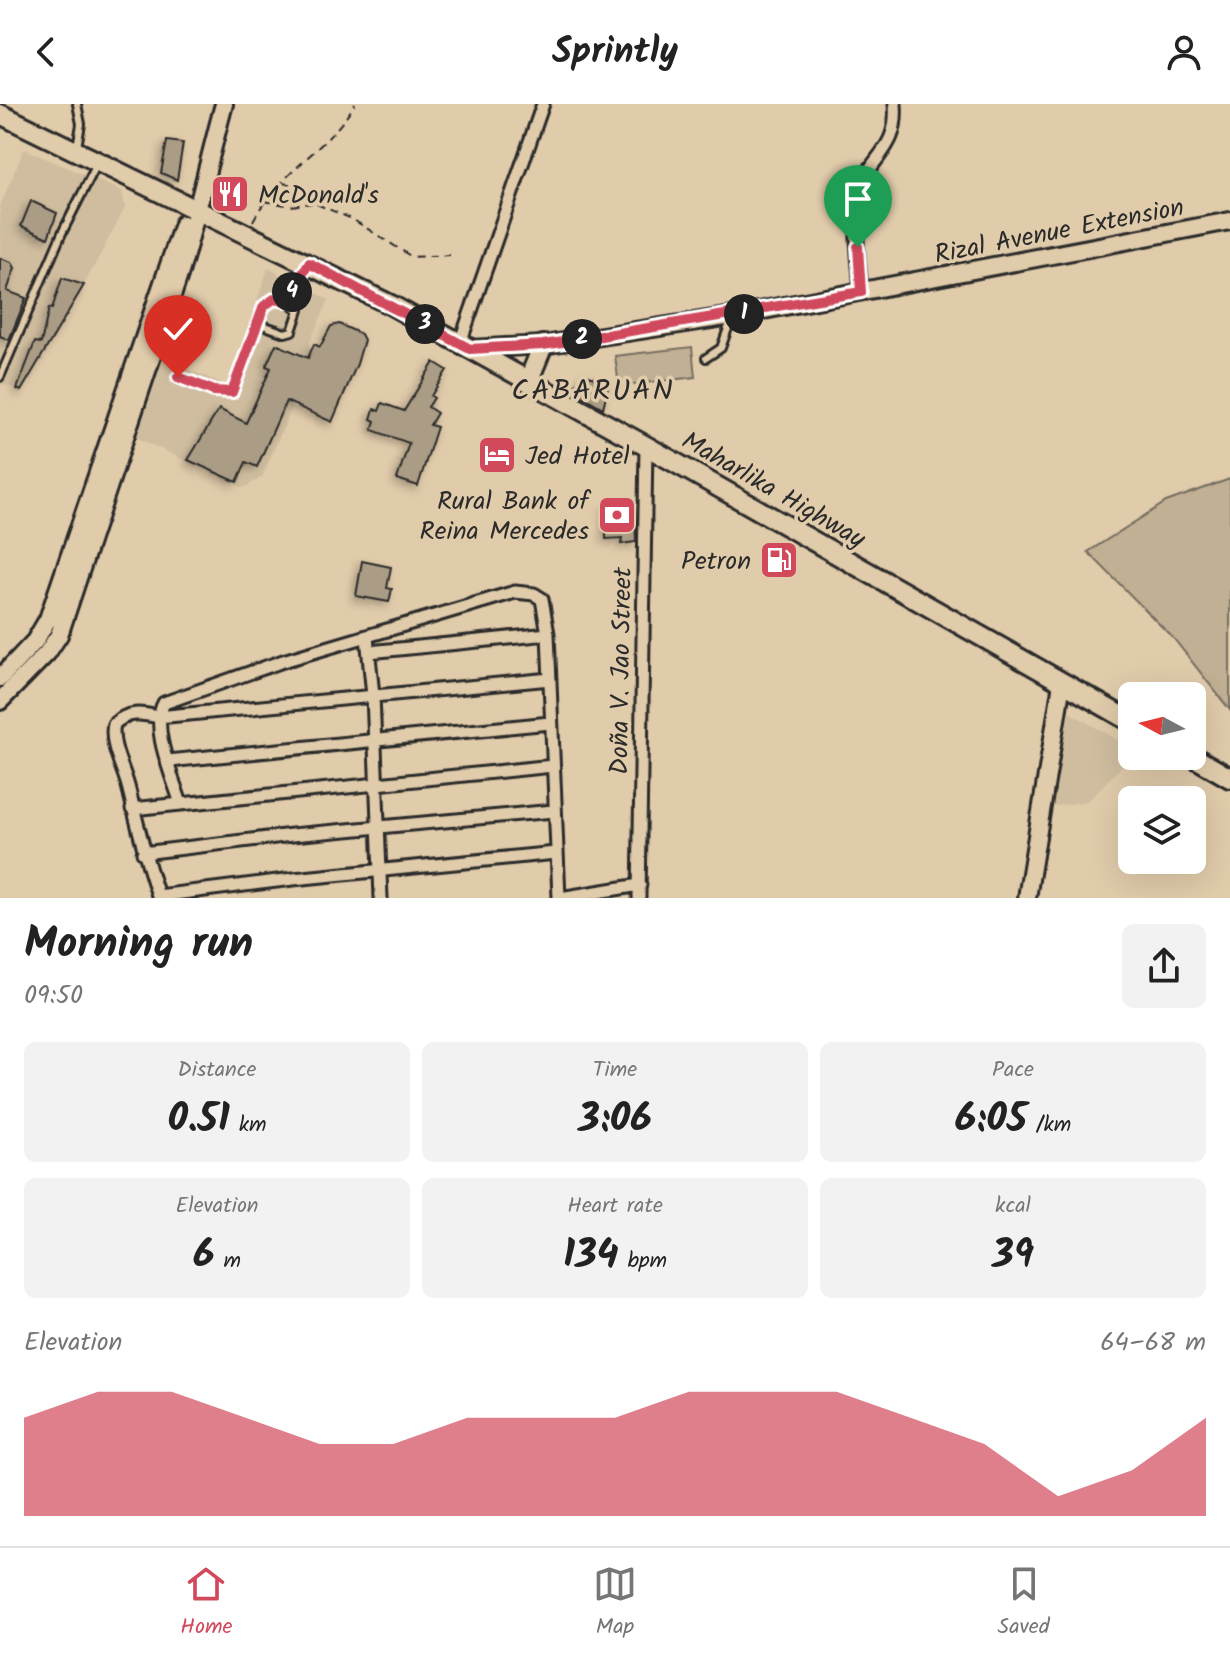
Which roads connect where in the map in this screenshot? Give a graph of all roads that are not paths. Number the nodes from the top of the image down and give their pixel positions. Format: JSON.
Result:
{"nodes":[{"id":1,"x":77,"y":104,"type":"edge"},
{"id":2,"x":224,"y":104,"type":"edge"},
{"id":3,"x":543,"y":104,"type":"edge"},
{"id":4,"x":895,"y":104,"type":"edge"},
{"id":5,"x":0,"y":114,"type":"edge"},
{"id":6,"x":76,"y":151,"type":"junction"},
{"id":7,"x":99,"y":162,"type":"junction"},
{"id":8,"x":196,"y":203,"type":"junction"},
{"id":9,"x":1230,"y":221,"type":"edge"},
{"id":10,"x":309,"y":263,"type":"junction"},
{"id":11,"x":861,"y":292,"type":"junction"},
{"id":12,"x":286,"y":301,"type":"junction"},
{"id":13,"x":732,"y":316,"type":"junction"},
{"id":14,"x":257,"y":323,"type":"junction"},
{"id":15,"x":543,"y":345,"type":"junction"},
{"id":16,"x":465,"y":346,"type":"junction"},
{"id":17,"x":706,"y":358,"type":"dead end"},
{"id":18,"x":0,"y":377,"type":"edge"},
{"id":19,"x":178,"y":377,"type":"dead end"},
{"id":20,"x":528,"y":382,"type":"junction"},
{"id":21,"x":646,"y":446,"type":"junction"},
{"id":22,"x":548,"y":634,"type":"junction"},
{"id":23,"x":367,"y":637,"type":"junction"},
{"id":24,"x":369,"y":652,"type":"junction"},
{"id":25,"x":0,"y":678,"type":"edge"},
{"id":26,"x":550,"y":679,"type":"junction"},
{"id":27,"x":1062,"y":683,"type":"junction"},
{"id":28,"x":373,"y":695,"type":"junction"},
{"id":29,"x":0,"y":701,"type":"edge"},
{"id":30,"x":1118,"y":714,"type":"edge"},
{"id":31,"x":158,"y":717,"type":"junction"},
{"id":32,"x":550,"y":723,"type":"junction"},
{"id":33,"x":374,"y":739,"type":"junction"},
{"id":34,"x":168,"y":761,"type":"junction"},
{"id":35,"x":1206,"y":764,"type":"edge"},
{"id":36,"x":553,"y":766,"type":"junction"},
{"id":37,"x":1230,"y":778,"type":"edge"},
{"id":38,"x":375,"y":785,"type":"junction"},
{"id":39,"x":181,"y":804,"type":"junction"},
{"id":40,"x":132,"y":809,"type":"junction"},
{"id":41,"x":554,"y":811,"type":"junction"},
{"id":42,"x":378,"y":827,"type":"junction"},
{"id":43,"x":143,"y":853,"type":"junction"},
{"id":44,"x":556,"y":853,"type":"junction"},
{"id":45,"x":380,"y":871,"type":"junction"},
{"id":46,"x":640,"y":885,"type":"junction"},
{"id":47,"x":158,"y":897,"type":"edge"},
{"id":48,"x":381,"y":898,"type":"edge"},
{"id":49,"x":559,"y":898,"type":"edge"},
{"id":50,"x":639,"y":898,"type":"edge"},
{"id":51,"x":1027,"y":898,"type":"edge"}],
"edges":[{"from":1,"to":6,"type":"lane"},
{"from":2,"to":8,"type":"street"},
{"from":3,"to":16,"type":"street"},
{"from":4,"to":11,"type":"street"},
{"from":5,"to":6,"type":"main road","name":"Maharlika Highway"},
{"from":6,"to":7,"type":"main road","name":"Maharlika Highway"},
{"from":7,"to":8,"type":"main road","name":"Maharlika Highway"},
{"from":7,"to":18,"type":"lane"},
{"from":8,"to":10,"type":"main road","name":"Maharlika Highway"},
{"from":8,"to":25,"type":"street"},
{"from":8,"to":29,"type":"street"},
{"from":9,"to":11,"type":"street","name":"Rizal Avenue Extension"},
{"from":10,"to":12,"type":"lane"},
{"from":10,"to":16,"type":"main road","name":"Maharlika Highway"},
{"from":11,"to":13,"type":"street","name":"Rizal Avenue Extension"},
{"from":12,"to":14,"type":"lane"},
{"from":12,"to":14,"type":"lane"},
{"from":13,"to":15,"type":"street","name":"Rizal Avenue Extension"},
{"from":13,"to":17,"type":"lane"},
{"from":14,"to":19,"type":"lane"},
{"from":15,"to":16,"type":"street","name":"Rizal Avenue Extension"},
{"from":15,"to":20,"type":"main road"},
{"from":16,"to":20,"type":"main road","name":"Maharlika Highway"},
{"from":20,"to":21,"type":"main road","name":"Maharlika Highway"},
{"from":21,"to":27,"type":"main road","name":"Maharlika Highway"},
{"from":21,"to":46,"type":"street","name":"Doña V. Jao Street"},
{"from":22,"to":23,"type":"street"},
{"from":22,"to":24,"type":"street"},
{"from":22,"to":26,"type":"street"},
{"from":23,"to":24,"type":"street"},
{"from":23,"to":31,"type":"street"},
{"from":24,"to":28,"type":"street"},
{"from":26,"to":28,"type":"street"},
{"from":26,"to":32,"type":"street"},
{"from":27,"to":30,"type":"main road","name":"Maharlika Highway"},
{"from":27,"to":51,"type":"street"},
{"from":28,"to":31,"type":"street"},
{"from":28,"to":33,"type":"street"},
{"from":31,"to":34,"type":"street"},
{"from":31,"to":40,"type":"street"},
{"from":32,"to":33,"type":"street"},
{"from":32,"to":36,"type":"street"},
{"from":33,"to":34,"type":"street"},
{"from":33,"to":38,"type":"street"},
{"from":34,"to":39,"type":"street"},
{"from":35,"to":37,"type":"main road"},
{"from":36,"to":38,"type":"street"},
{"from":36,"to":41,"type":"street"},
{"from":38,"to":39,"type":"street"},
{"from":38,"to":42,"type":"street"},
{"from":39,"to":40,"type":"street"},
{"from":40,"to":43,"type":"street"},
{"from":41,"to":42,"type":"street"},
{"from":41,"to":44,"type":"street"},
{"from":42,"to":43,"type":"street"},
{"from":42,"to":45,"type":"street"},
{"from":43,"to":47,"type":"street"},
{"from":44,"to":45,"type":"street"},
{"from":44,"to":49,"type":"street"},
{"from":45,"to":47,"type":"street"},
{"from":45,"to":48,"type":"street"},
{"from":46,"to":49,"type":"street"},
{"from":46,"to":50,"type":"street","name":"Doña V. Jao Street"}]}
